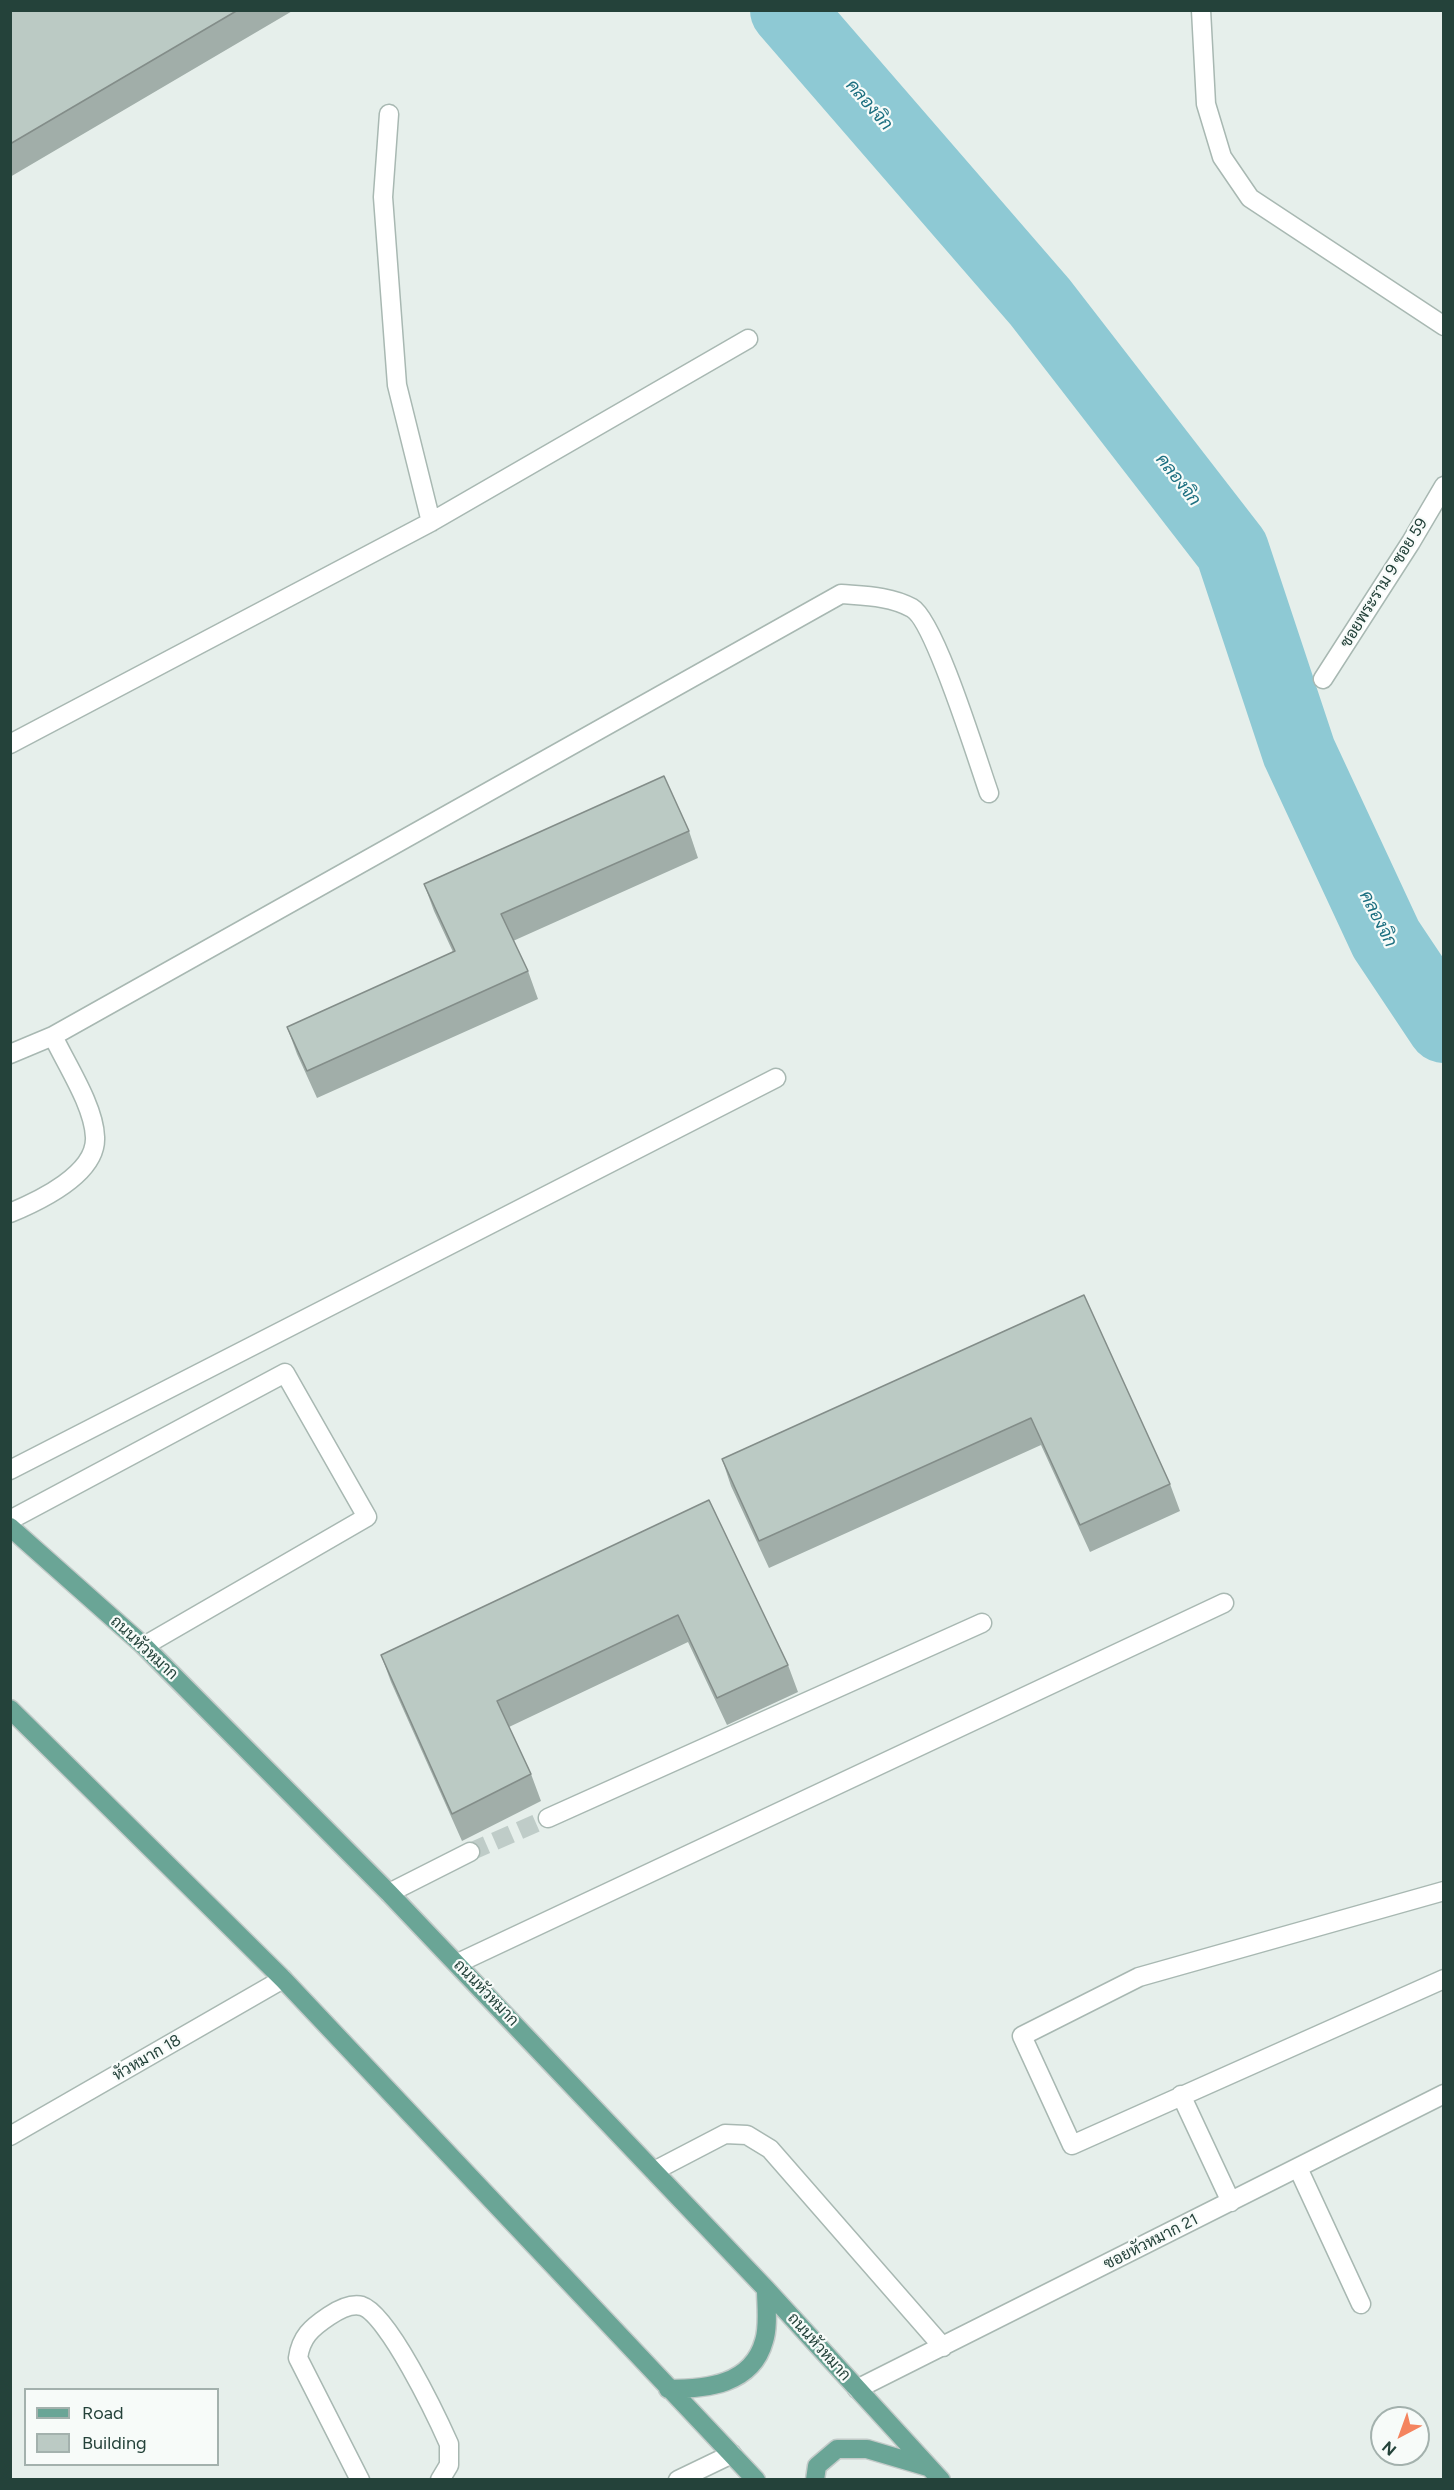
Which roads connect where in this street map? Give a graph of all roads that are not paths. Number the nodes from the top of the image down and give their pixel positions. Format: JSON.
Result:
{"nodes":[{"id":1,"x":1201,"y":10,"type":"edge"},
{"id":2,"x":389,"y":114,"type":"dead end"},
{"id":3,"x":1443,"y":326,"type":"edge"},
{"id":4,"x":748,"y":339,"type":"dead end"},
{"id":5,"x":1443,"y":486,"type":"edge"},
{"id":6,"x":431,"y":522,"type":"junction"},
{"id":7,"x":1323,"y":679,"type":"dead end"},
{"id":8,"x":10,"y":744,"type":"edge"},
{"id":9,"x":989,"y":793,"type":"dead end"},
{"id":10,"x":53,"y":1036,"type":"junction"},
{"id":11,"x":10,"y":1054,"type":"edge"},
{"id":12,"x":776,"y":1078,"type":"dead end"},
{"id":13,"x":10,"y":1213,"type":"edge"},
{"id":14,"x":10,"y":1470,"type":"edge"},
{"id":15,"x":10,"y":1520,"type":"edge"},
{"id":16,"x":10,"y":1527,"type":"edge"},
{"id":17,"x":1224,"y":1603,"type":"dead end"},
{"id":18,"x":982,"y":1623,"type":"dead end"},
{"id":19,"x":144,"y":1646,"type":"junction"},
{"id":20,"x":10,"y":1709,"type":"edge"},
{"id":21,"x":548,"y":1818,"type":"tunnel mouth"},
{"id":22,"x":470,"y":1852,"type":"tunnel mouth"},
{"id":23,"x":1443,"y":1892,"type":"edge"},
{"id":24,"x":389,"y":1893,"type":"junction"},
{"id":25,"x":458,"y":1963,"type":"junction"},
{"id":26,"x":283,"y":1979,"type":"junction"},
{"id":27,"x":1443,"y":1979,"type":"edge"},
{"id":28,"x":1443,"y":2094,"type":"edge"},
{"id":29,"x":1181,"y":2095,"type":"junction"},
{"id":30,"x":10,"y":2136,"type":"edge"},
{"id":31,"x":1298,"y":2168,"type":"junction"},
{"id":32,"x":654,"y":2171,"type":"junction"},
{"id":33,"x":1231,"y":2202,"type":"junction"},
{"id":34,"x":766,"y":2289,"type":"junction"},
{"id":35,"x":1361,"y":2304,"type":"dead end"},
{"id":36,"x":943,"y":2347,"type":"junction"},
{"id":37,"x":668,"y":2389,"type":"junction"},
{"id":38,"x":857,"y":2389,"type":"junction"},
{"id":39,"x":732,"y":2454,"type":"junction"},
{"id":40,"x":935,"y":2474,"type":"edge"},
{"id":41,"x":360,"y":2480,"type":"edge"},
{"id":42,"x":440,"y":2480,"type":"edge"},
{"id":43,"x":678,"y":2480,"type":"edge"},
{"id":44,"x":756,"y":2480,"type":"edge"},
{"id":45,"x":815,"y":2480,"type":"edge"}],
"edges":[{"from":1,"to":3,"type":"street"},
{"from":2,"to":6,"type":"street"},
{"from":4,"to":6,"type":"street"},
{"from":5,"to":7,"type":"street","name":"ซอยพระราม 9 ซอย 59"},
{"from":6,"to":8,"type":"street"},
{"from":9,"to":10,"type":"street"},
{"from":10,"to":11,"type":"street"},
{"from":10,"to":13,"type":"street"},
{"from":12,"to":14,"type":"street"},
{"from":15,"to":19,"type":"street"},
{"from":16,"to":19,"type":"main road","name":"ถนนหัวหมาก"},
{"from":17,"to":25,"type":"street"},
{"from":18,"to":21,"type":"street"},
{"from":19,"to":24,"type":"main road","name":"ถนนหัวหมาก"},
{"from":20,"to":26,"type":"main road"},
{"from":22,"to":24,"type":"street"},
{"from":23,"to":29,"type":"street"},
{"from":24,"to":25,"type":"main road","name":"ถนนหัวหมาก"},
{"from":25,"to":32,"type":"main road","name":"ถนนหัวหมาก"},
{"from":26,"to":30,"type":"street","name":"หัวหมาก 18"},
{"from":26,"to":37,"type":"main road"},
{"from":27,"to":29,"type":"street"},
{"from":28,"to":31,"type":"street","name":"ซอยหัวหมาก 21"},
{"from":29,"to":33,"type":"street"},
{"from":31,"to":33,"type":"street","name":"ซอยหัวหมาก 21"},
{"from":31,"to":35,"type":"street"},
{"from":32,"to":34,"type":"main road","name":"ถนนหัวหมาก"},
{"from":32,"to":36,"type":"street"},
{"from":33,"to":36,"type":"street","name":"ซอยหัวหมาก 21"},
{"from":34,"to":37,"type":"main road"},
{"from":34,"to":38,"type":"main road","name":"ถนนหัวหมาก"},
{"from":36,"to":38,"type":"street","name":"ซอยหัวหมาก 21"},
{"from":37,"to":39,"type":"main road"},
{"from":38,"to":40,"type":"main road","name":"ถนนหัวหมาก"},
{"from":39,"to":43,"type":"street"},
{"from":39,"to":44,"type":"main road"},
{"from":40,"to":45,"type":"main road"},
{"from":41,"to":42,"type":"street"}]}
